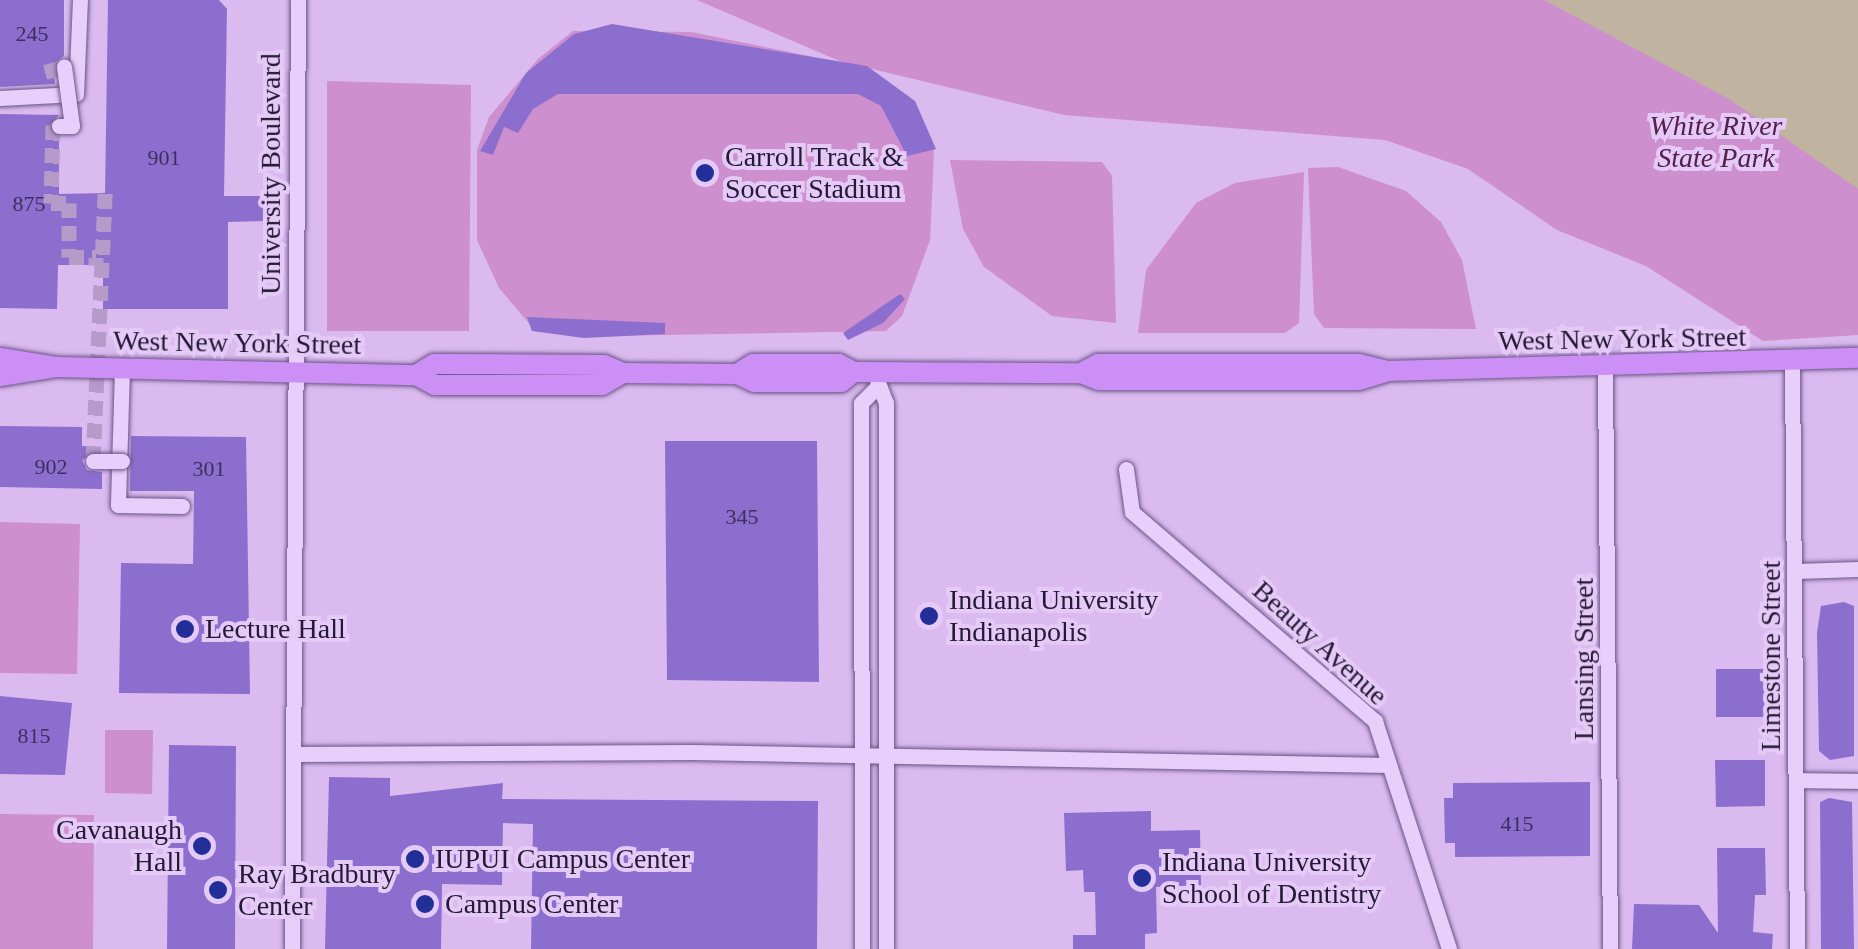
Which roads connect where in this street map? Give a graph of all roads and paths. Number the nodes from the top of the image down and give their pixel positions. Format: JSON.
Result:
{"nodes":[{"id":1,"x":80,"y":0,"type":"edge"},
{"id":2,"x":298,"y":0,"type":"edge"},
{"id":3,"x":64,"y":67,"type":"dead end"},
{"id":4,"x":0,"y":98,"type":"edge"},
{"id":5,"x":59,"y":126,"type":"tunnel mouth"},
{"id":6,"x":0,"y":358,"type":"edge"},
{"id":7,"x":1858,"y":358,"type":"edge"},
{"id":8,"x":1792,"y":363,"type":"junction"},
{"id":9,"x":57,"y":367,"type":"junction"},
{"id":10,"x":122,"y":368,"type":"junction"},
{"id":11,"x":1605,"y":368,"type":"junction"},
{"id":12,"x":295,"y":372,"type":"junction"},
{"id":13,"x":0,"y":376,"type":"edge"},
{"id":14,"x":868,"y":378,"type":"junction"},
{"id":15,"x":93,"y":461,"type":"dead end"},
{"id":16,"x":122,"y":462,"type":"dead end"},
{"id":17,"x":1126,"y":469,"type":"dead end"},
{"id":18,"x":182,"y":506,"type":"dead end"},
{"id":19,"x":1858,"y":569,"type":"edge"},
{"id":20,"x":1796,"y":571,"type":"junction"},
{"id":21,"x":294,"y":754,"type":"junction"},
{"id":22,"x":862,"y":756,"type":"junction"},
{"id":23,"x":888,"y":757,"type":"junction"},
{"id":24,"x":1389,"y":765,"type":"junction"},
{"id":25,"x":1797,"y":780,"type":"junction"},
{"id":26,"x":1858,"y":781,"type":"edge"},
{"id":27,"x":292,"y":949,"type":"edge"},
{"id":28,"x":862,"y":949,"type":"edge"},
{"id":29,"x":886,"y":949,"type":"edge"},
{"id":30,"x":1449,"y":949,"type":"edge"},
{"id":31,"x":1610,"y":949,"type":"edge"},
{"id":32,"x":1797,"y":949,"type":"edge"}],
"edges":[{"from":1,"to":4,"type":"street"},
{"from":2,"to":12,"type":"street","name":"University Boulevard"},
{"from":3,"to":5,"type":"street","bridge":true},
{"from":6,"to":9,"type":"main road","name":"West New York Street"},
{"from":7,"to":8,"type":"main road","name":"West New York Street"},
{"from":8,"to":11,"type":"main road","name":"West New York Street"},
{"from":8,"to":20,"type":"street","name":"Limestone Street"},
{"from":9,"to":10,"type":"main road","name":"West New York Street"},
{"from":9,"to":13,"type":"main road","name":"West New York Street"},
{"from":10,"to":12,"type":"main road","name":"West New York Street"},
{"from":10,"to":18,"type":"street"},
{"from":11,"to":14,"type":"main road","name":"West New York Street"},
{"from":11,"to":31,"type":"street","name":"Lansing Street"},
{"from":12,"to":14,"type":"main road","name":"West New York Street"},
{"from":12,"to":21,"type":"street","name":"University Boulevard"},
{"from":14,"to":22,"type":"street"},
{"from":14,"to":23,"type":"street"},
{"from":15,"to":16,"type":"street","bridge":true},
{"from":17,"to":24,"type":"street","name":"Beauty Avenue"},
{"from":19,"to":20,"type":"street"},
{"from":20,"to":25,"type":"street","name":"Limestone Street"},
{"from":21,"to":22,"type":"street"},
{"from":21,"to":27,"type":"street","name":"University Boulevard"},
{"from":22,"to":23,"type":"street"},
{"from":22,"to":28,"type":"street"},
{"from":23,"to":24,"type":"street"},
{"from":23,"to":29,"type":"street"},
{"from":24,"to":30,"type":"street","name":"Beauty Avenue"},
{"from":25,"to":26,"type":"street"},
{"from":25,"to":32,"type":"street","name":"Limestone Street"}]}
